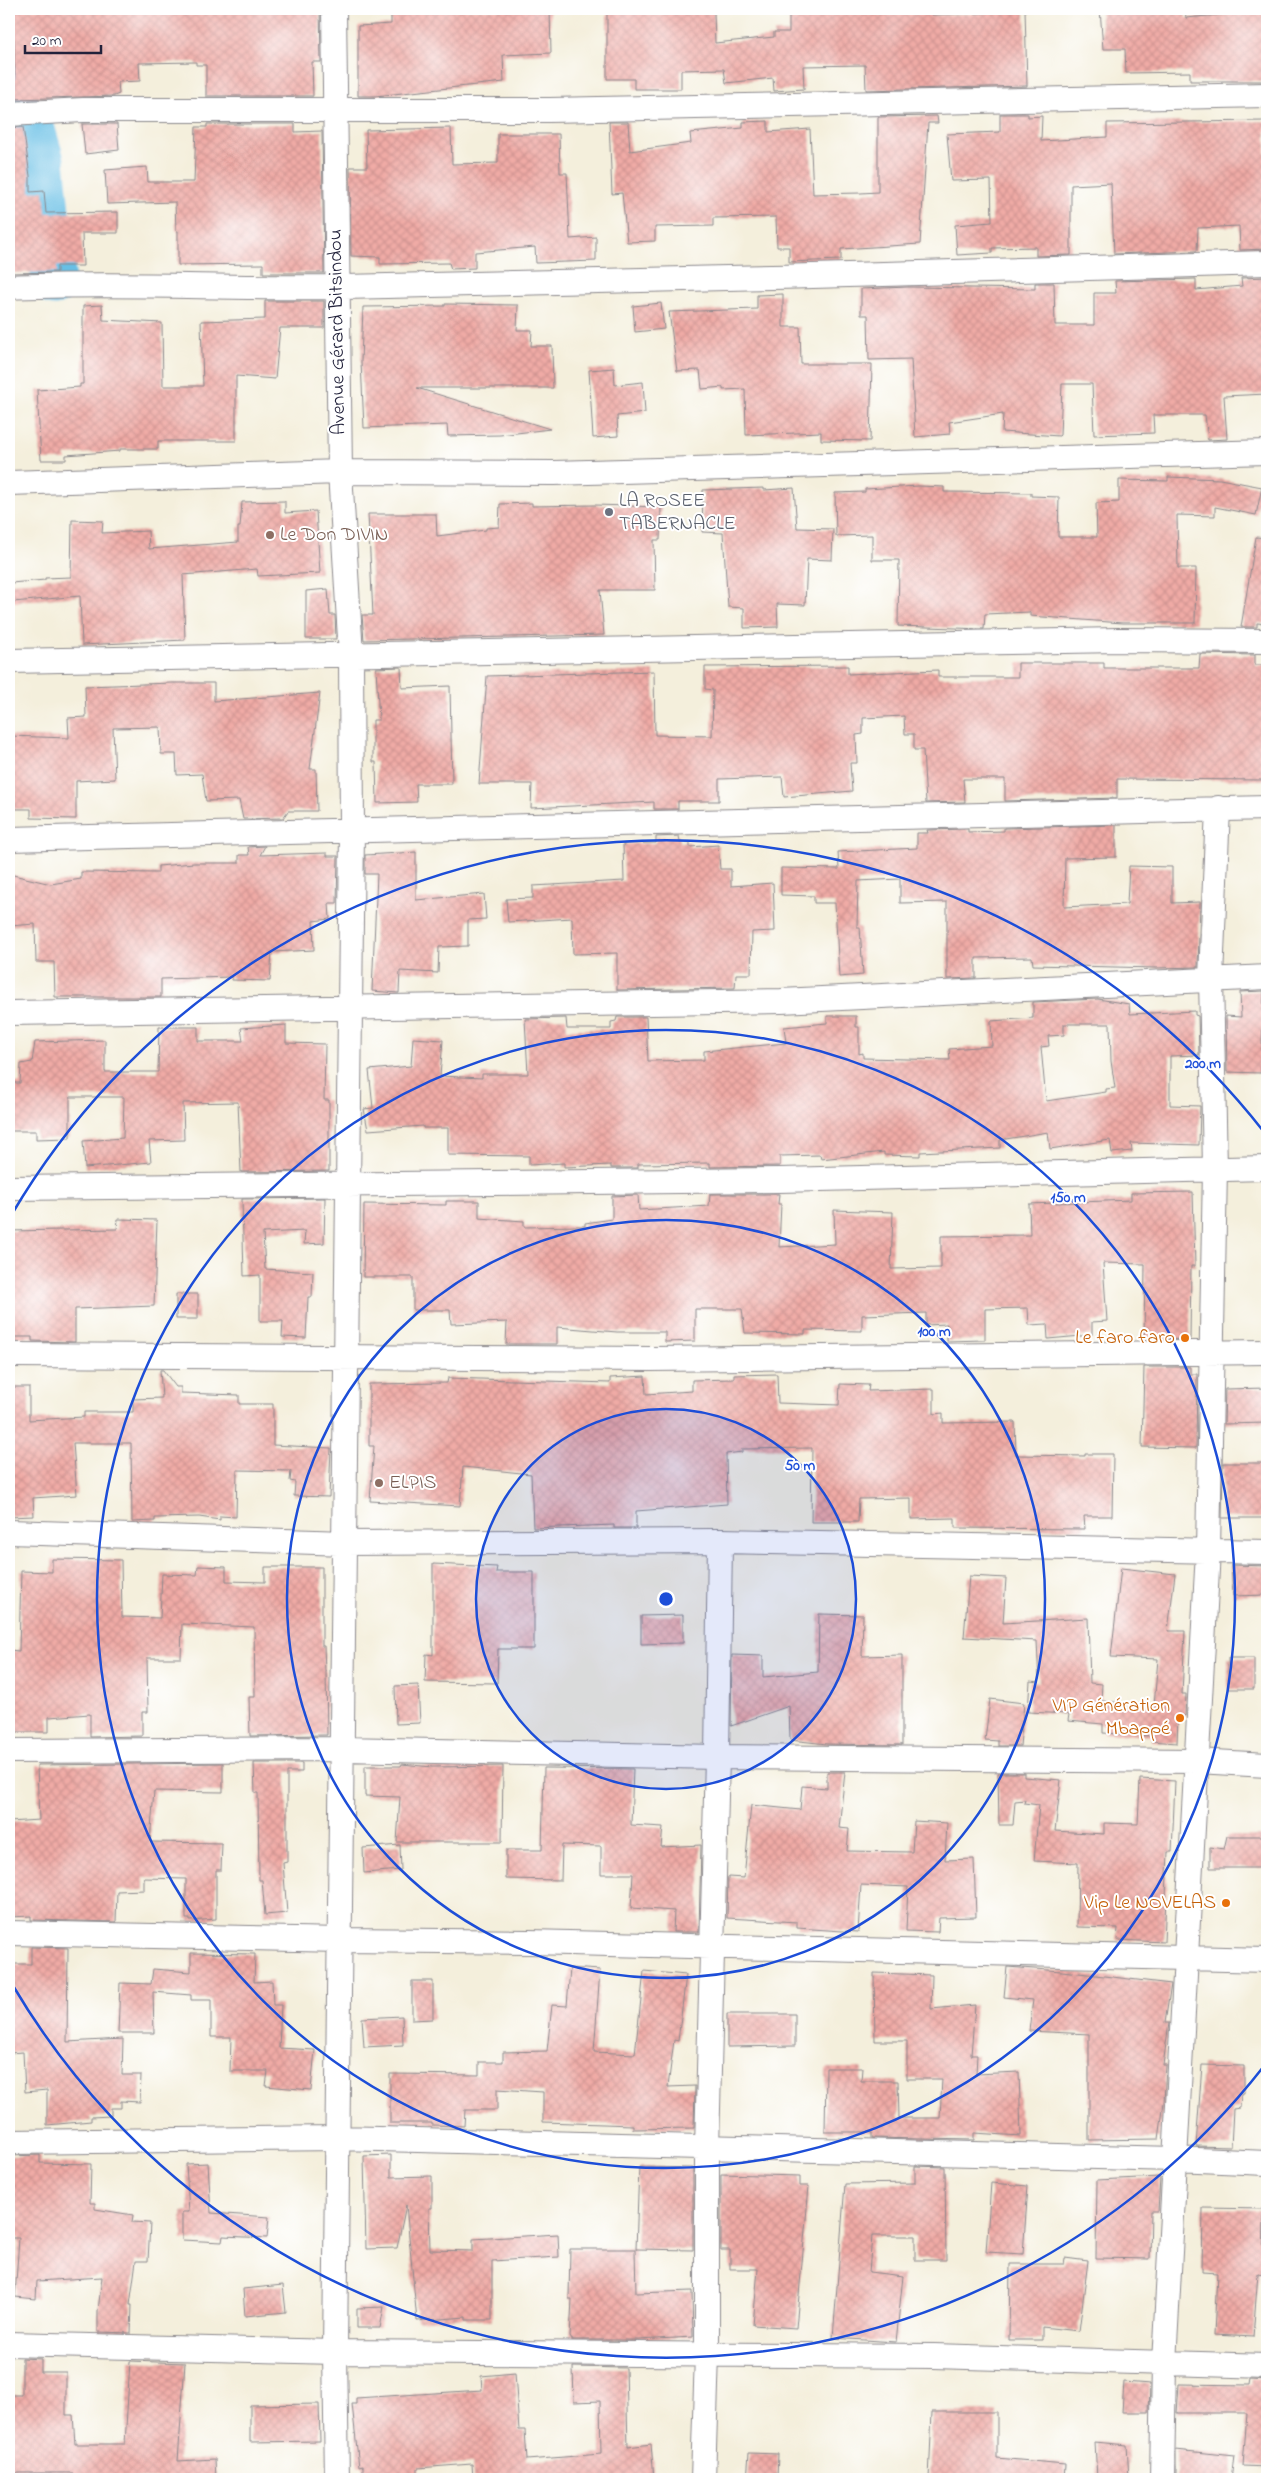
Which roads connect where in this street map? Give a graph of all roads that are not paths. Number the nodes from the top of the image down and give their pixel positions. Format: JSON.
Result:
{"nodes":[{"id":1,"x":334,"y":9,"type":"edge"},
{"id":2,"x":1267,"y":95,"type":"edge"},
{"id":3,"x":334,"y":110,"type":"junction"},
{"id":4,"x":9,"y":114,"type":"edge"},
{"id":5,"x":1267,"y":262,"type":"edge"},
{"id":6,"x":9,"y":287,"type":"edge"},
{"id":7,"x":338,"y":287,"type":"junction"},
{"id":8,"x":1267,"y":452,"type":"edge"},
{"id":9,"x":340,"y":472,"type":"junction"},
{"id":10,"x":9,"y":483,"type":"edge"},
{"id":11,"x":1267,"y":641,"type":"edge"},
{"id":12,"x":350,"y":655,"type":"junction"},
{"id":13,"x":9,"y":661,"type":"edge"},
{"id":14,"x":1218,"y":808,"type":"junction"},
{"id":15,"x":1267,"y":808,"type":"edge"},
{"id":16,"x":352,"y":831,"type":"junction"},
{"id":17,"x":9,"y":839,"type":"edge"},
{"id":18,"x":1267,"y":977,"type":"edge"},
{"id":19,"x":1211,"y":978,"type":"junction"},
{"id":20,"x":351,"y":1008,"type":"junction"},
{"id":21,"x":9,"y":1013,"type":"edge"},
{"id":22,"x":1215,"y":1168,"type":"junction"},
{"id":23,"x":1267,"y":1168,"type":"edge"},
{"id":24,"x":349,"y":1184,"type":"junction"},
{"id":25,"x":9,"y":1188,"type":"edge"},
{"id":26,"x":1267,"y":1352,"type":"edge"},
{"id":27,"x":1210,"y":1353,"type":"junction"},
{"id":28,"x":9,"y":1355,"type":"edge"},
{"id":29,"x":347,"y":1358,"type":"junction"},
{"id":30,"x":9,"y":1532,"type":"edge"},
{"id":31,"x":720,"y":1541,"type":"junction"},
{"id":32,"x":345,"y":1543,"type":"junction"},
{"id":33,"x":1208,"y":1551,"type":"junction"},
{"id":34,"x":1267,"y":1552,"type":"edge"},
{"id":35,"x":343,"y":1749,"type":"junction"},
{"id":36,"x":9,"y":1751,"type":"edge"},
{"id":37,"x":717,"y":1757,"type":"junction"},
{"id":38,"x":1196,"y":1761,"type":"junction"},
{"id":39,"x":1267,"y":1765,"type":"edge"},
{"id":40,"x":9,"y":1933,"type":"edge"},
{"id":41,"x":341,"y":1940,"type":"junction"},
{"id":42,"x":713,"y":1947,"type":"junction"},
{"id":43,"x":1186,"y":1958,"type":"junction"},
{"id":44,"x":1267,"y":1960,"type":"edge"},
{"id":45,"x":339,"y":2138,"type":"junction"},
{"id":46,"x":9,"y":2142,"type":"edge"},
{"id":47,"x":708,"y":2148,"type":"junction"},
{"id":48,"x":1175,"y":2159,"type":"junction"},
{"id":49,"x":1267,"y":2163,"type":"edge"},
{"id":50,"x":9,"y":2344,"type":"edge"},
{"id":51,"x":336,"y":2352,"type":"junction"},
{"id":52,"x":707,"y":2354,"type":"junction"},
{"id":53,"x":1164,"y":2363,"type":"junction"},
{"id":54,"x":1267,"y":2366,"type":"edge"},
{"id":55,"x":337,"y":2479,"type":"edge"},
{"id":56,"x":703,"y":2479,"type":"edge"},
{"id":57,"x":1162,"y":2479,"type":"edge"}],
"edges":[{"from":1,"to":3,"type":"street","name":"Avenue Gérard Bitsindou"},
{"from":2,"to":3,"type":"street"},
{"from":3,"to":4,"type":"street"},
{"from":3,"to":7,"type":"street","name":"Avenue Gérard Bitsindou"},
{"from":5,"to":7,"type":"street"},
{"from":6,"to":7,"type":"street"},
{"from":7,"to":9,"type":"street","name":"Avenue Gérard Bitsindou"},
{"from":8,"to":9,"type":"street"},
{"from":9,"to":10,"type":"street"},
{"from":9,"to":12,"type":"street","name":"Avenue Gérard Bitsindou"},
{"from":11,"to":12,"type":"street"},
{"from":12,"to":13,"type":"street"},
{"from":12,"to":16,"type":"street","name":"Avenue Gérard Bitsindou"},
{"from":14,"to":15,"type":"street"},
{"from":14,"to":16,"type":"street"},
{"from":14,"to":19,"type":"street"},
{"from":16,"to":17,"type":"street"},
{"from":16,"to":20,"type":"street","name":"Avenue Gérard Bitsindou"},
{"from":18,"to":19,"type":"street"},
{"from":19,"to":20,"type":"street"},
{"from":19,"to":22,"type":"street"},
{"from":20,"to":21,"type":"street"},
{"from":20,"to":24,"type":"street","name":"Avenue Gérard Bitsindou"},
{"from":22,"to":23,"type":"street"},
{"from":22,"to":24,"type":"street"},
{"from":22,"to":27,"type":"street"},
{"from":24,"to":25,"type":"street"},
{"from":24,"to":29,"type":"street","name":"Avenue Gérard Bitsindou"},
{"from":26,"to":27,"type":"street"},
{"from":27,"to":29,"type":"street"},
{"from":27,"to":33,"type":"street"},
{"from":28,"to":29,"type":"street"},
{"from":29,"to":32,"type":"street","name":"Avenue Gérard Bitsindou"},
{"from":30,"to":32,"type":"street"},
{"from":31,"to":32,"type":"street"},
{"from":31,"to":33,"type":"street"},
{"from":31,"to":37,"type":"street"},
{"from":32,"to":35,"type":"street","name":"Avenue Gérard Bitsindou"},
{"from":33,"to":34,"type":"street"},
{"from":33,"to":38,"type":"street"},
{"from":35,"to":36,"type":"street"},
{"from":35,"to":37,"type":"street"},
{"from":35,"to":41,"type":"street","name":"Avenue Gérard Bitsindou"},
{"from":37,"to":38,"type":"street"},
{"from":37,"to":42,"type":"street"},
{"from":38,"to":39,"type":"street"},
{"from":38,"to":43,"type":"street"},
{"from":40,"to":41,"type":"street"},
{"from":41,"to":42,"type":"street"},
{"from":41,"to":45,"type":"street","name":"Avenue Gérard Bitsindou"},
{"from":42,"to":43,"type":"street"},
{"from":42,"to":47,"type":"street"},
{"from":43,"to":44,"type":"street"},
{"from":43,"to":48,"type":"street"},
{"from":45,"to":46,"type":"street"},
{"from":45,"to":47,"type":"street"},
{"from":45,"to":51,"type":"street","name":"Avenue Gérard Bitsindou"},
{"from":47,"to":48,"type":"street"},
{"from":47,"to":52,"type":"street"},
{"from":48,"to":49,"type":"street"},
{"from":48,"to":53,"type":"street"},
{"from":50,"to":51,"type":"street"},
{"from":51,"to":52,"type":"street"},
{"from":51,"to":55,"type":"street","name":"Avenue Gérard Bitsindou"},
{"from":52,"to":53,"type":"street"},
{"from":52,"to":56,"type":"street"},
{"from":53,"to":54,"type":"street"},
{"from":53,"to":57,"type":"street"}]}
